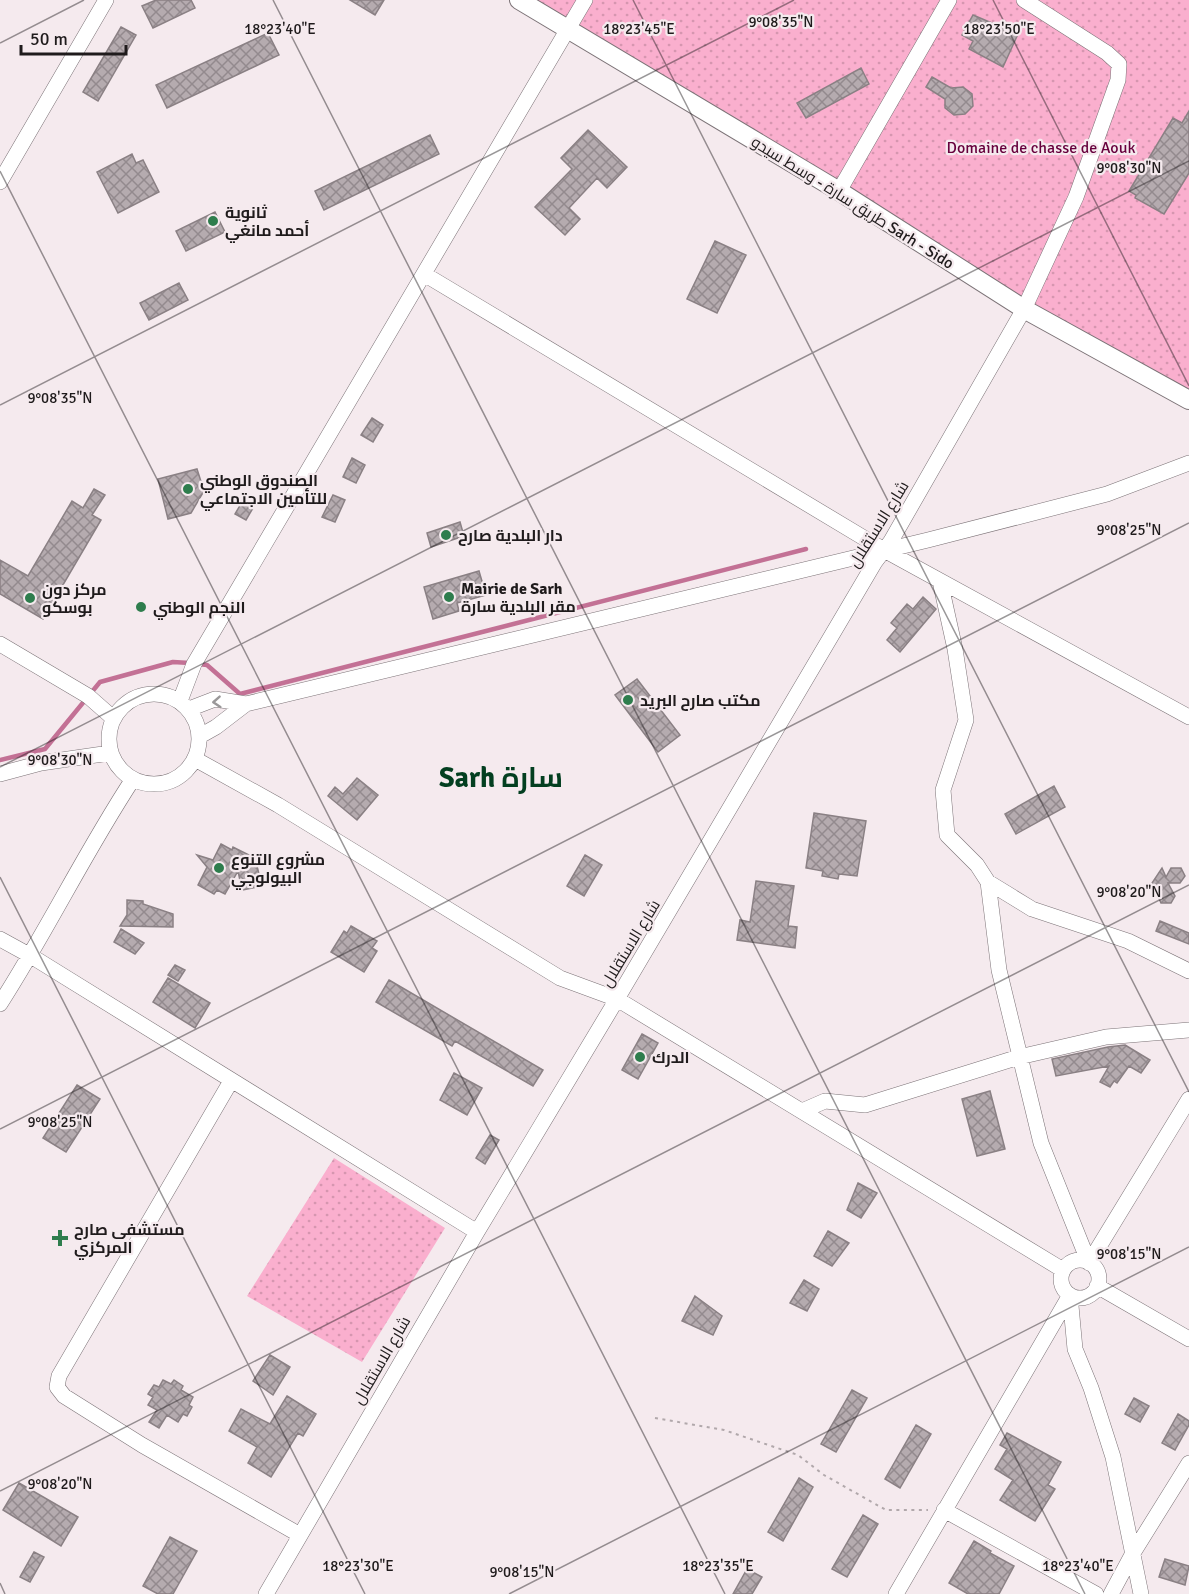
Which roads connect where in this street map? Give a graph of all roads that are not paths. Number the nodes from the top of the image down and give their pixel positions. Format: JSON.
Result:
{"nodes":[{"id":1,"x":106,"y":0,"type":"edge"},
{"id":2,"x":519,"y":0,"type":"edge"},
{"id":3,"x":585,"y":0,"type":"edge"},
{"id":4,"x":949,"y":0,"type":"edge"},
{"id":5,"x":1024,"y":0,"type":"edge"},
{"id":6,"x":569,"y":28,"type":"junction"},
{"id":7,"x":0,"y":182,"type":"edge"},
{"id":8,"x":838,"y":191,"type":"junction"},
{"id":9,"x":424,"y":274,"type":"junction"},
{"id":10,"x":1024,"y":309,"type":"junction"},
{"id":11,"x":1189,"y":400,"type":"edge"},
{"id":12,"x":1189,"y":463,"type":"edge"},
{"id":13,"x":884,"y":550,"type":"junction"},
{"id":14,"x":940,"y":581,"type":"junction"},
{"id":15,"x":0,"y":644,"type":"edge"},
{"id":16,"x":246,"y":704,"type":"junction"},
{"id":17,"x":184,"y":705,"type":"junction"},
{"id":18,"x":1189,"y":717,"type":"edge"},
{"id":19,"x":113,"y":718,"type":"junction"},
{"id":20,"x":200,"y":736,"type":"junction"},
{"id":21,"x":110,"y":753,"type":"junction"},
{"id":22,"x":195,"y":759,"type":"junction"},
{"id":23,"x":0,"y":774,"type":"edge"},
{"id":24,"x":133,"y":779,"type":"junction"},
{"id":25,"x":988,"y":882,"type":"junction"},
{"id":26,"x":0,"y":939,"type":"edge"},
{"id":27,"x":31,"y":956,"type":"junction"},
{"id":28,"x":1189,"y":971,"type":"edge"},
{"id":29,"x":617,"y":999,"type":"junction"},
{"id":30,"x":0,"y":1004,"type":"edge"},
{"id":31,"x":1189,"y":1030,"type":"edge"},
{"id":32,"x":1018,"y":1056,"type":"junction"},
{"id":33,"x":231,"y":1081,"type":"junction"},
{"id":34,"x":1189,"y":1100,"type":"edge"},
{"id":35,"x":802,"y":1112,"type":"junction"},
{"id":36,"x":477,"y":1232,"type":"junction"},
{"id":37,"x":1089,"y":1263,"type":"junction"},
{"id":38,"x":1063,"y":1270,"type":"junction"},
{"id":39,"x":1097,"y":1286,"type":"junction"},
{"id":40,"x":1070,"y":1295,"type":"junction"},
{"id":41,"x":1189,"y":1339,"type":"edge"},
{"id":42,"x":1189,"y":1463,"type":"edge"},
{"id":43,"x":944,"y":1510,"type":"junction"},
{"id":44,"x":300,"y":1535,"type":"junction"},
{"id":45,"x":1133,"y":1553,"type":"junction"},
{"id":46,"x":266,"y":1594,"type":"edge"},
{"id":47,"x":896,"y":1594,"type":"edge"},
{"id":48,"x":1096,"y":1594,"type":"edge"},
{"id":49,"x":1111,"y":1594,"type":"edge"},
{"id":50,"x":1141,"y":1594,"type":"edge"}],
"edges":[{"from":1,"to":7,"type":"street"},
{"from":2,"to":6,"type":"main road","name":"طريق سارة - وسط سيدو Sarh - Sido"},
{"from":3,"to":6,"type":"street"},
{"from":4,"to":8,"type":"street"},
{"from":5,"to":10,"type":"street","name":"شارع الاستقلال"},
{"from":6,"to":8,"type":"main road","name":"طريق سارة - وسط سيدو Sarh - Sido"},
{"from":6,"to":9,"type":"street"},
{"from":8,"to":10,"type":"main road","name":"طريق سارة - وسط سيدو Sarh - Sido"},
{"from":9,"to":13,"type":"street"},
{"from":9,"to":17,"type":"street"},
{"from":10,"to":11,"type":"main road","name":"طريق سارة - وسط سيدو Sarh - Sido"},
{"from":10,"to":13,"type":"street","name":"شارع الاستقلال"},
{"from":12,"to":13,"type":"street"},
{"from":13,"to":14,"type":"street"},
{"from":13,"to":16,"type":"street"},
{"from":13,"to":29,"type":"street","name":"شارع الاستقلال"},
{"from":14,"to":18,"type":"street"},
{"from":14,"to":25,"type":"street"},
{"from":15,"to":19,"type":"street"},
{"from":16,"to":17,"type":"street","one_way":true},
{"from":16,"to":20,"type":"street"},
{"from":17,"to":19,"type":"street"},
{"from":17,"to":20,"type":"street"},
{"from":19,"to":21,"type":"street"},
{"from":20,"to":22,"type":"street"},
{"from":21,"to":23,"type":"street"},
{"from":21,"to":24,"type":"street"},
{"from":22,"to":24,"type":"street"},
{"from":22,"to":29,"type":"street"},
{"from":24,"to":27,"type":"street"},
{"from":25,"to":28,"type":"street"},
{"from":25,"to":32,"type":"street"},
{"from":26,"to":27,"type":"street"},
{"from":27,"to":30,"type":"street"},
{"from":27,"to":33,"type":"street"},
{"from":29,"to":35,"type":"street"},
{"from":29,"to":36,"type":"street","name":"شارع الاستقلال"},
{"from":31,"to":32,"type":"street"},
{"from":32,"to":35,"type":"street"},
{"from":32,"to":37,"type":"street"},
{"from":33,"to":36,"type":"street"},
{"from":33,"to":44,"type":"street"},
{"from":34,"to":37,"type":"street"},
{"from":35,"to":38,"type":"street"},
{"from":36,"to":44,"type":"street","name":"شارع الاستقلال"},
{"from":37,"to":38,"type":"street"},
{"from":37,"to":39,"type":"street"},
{"from":38,"to":40,"type":"street"},
{"from":39,"to":40,"type":"street"},
{"from":39,"to":41,"type":"street"},
{"from":40,"to":43,"type":"street"},
{"from":40,"to":45,"type":"street"},
{"from":42,"to":45,"type":"street"},
{"from":43,"to":47,"type":"street"},
{"from":43,"to":48,"type":"street"},
{"from":44,"to":46,"type":"street","name":"شارع الاستقلال"},
{"from":45,"to":49,"type":"street"},
{"from":45,"to":50,"type":"street"}]}
